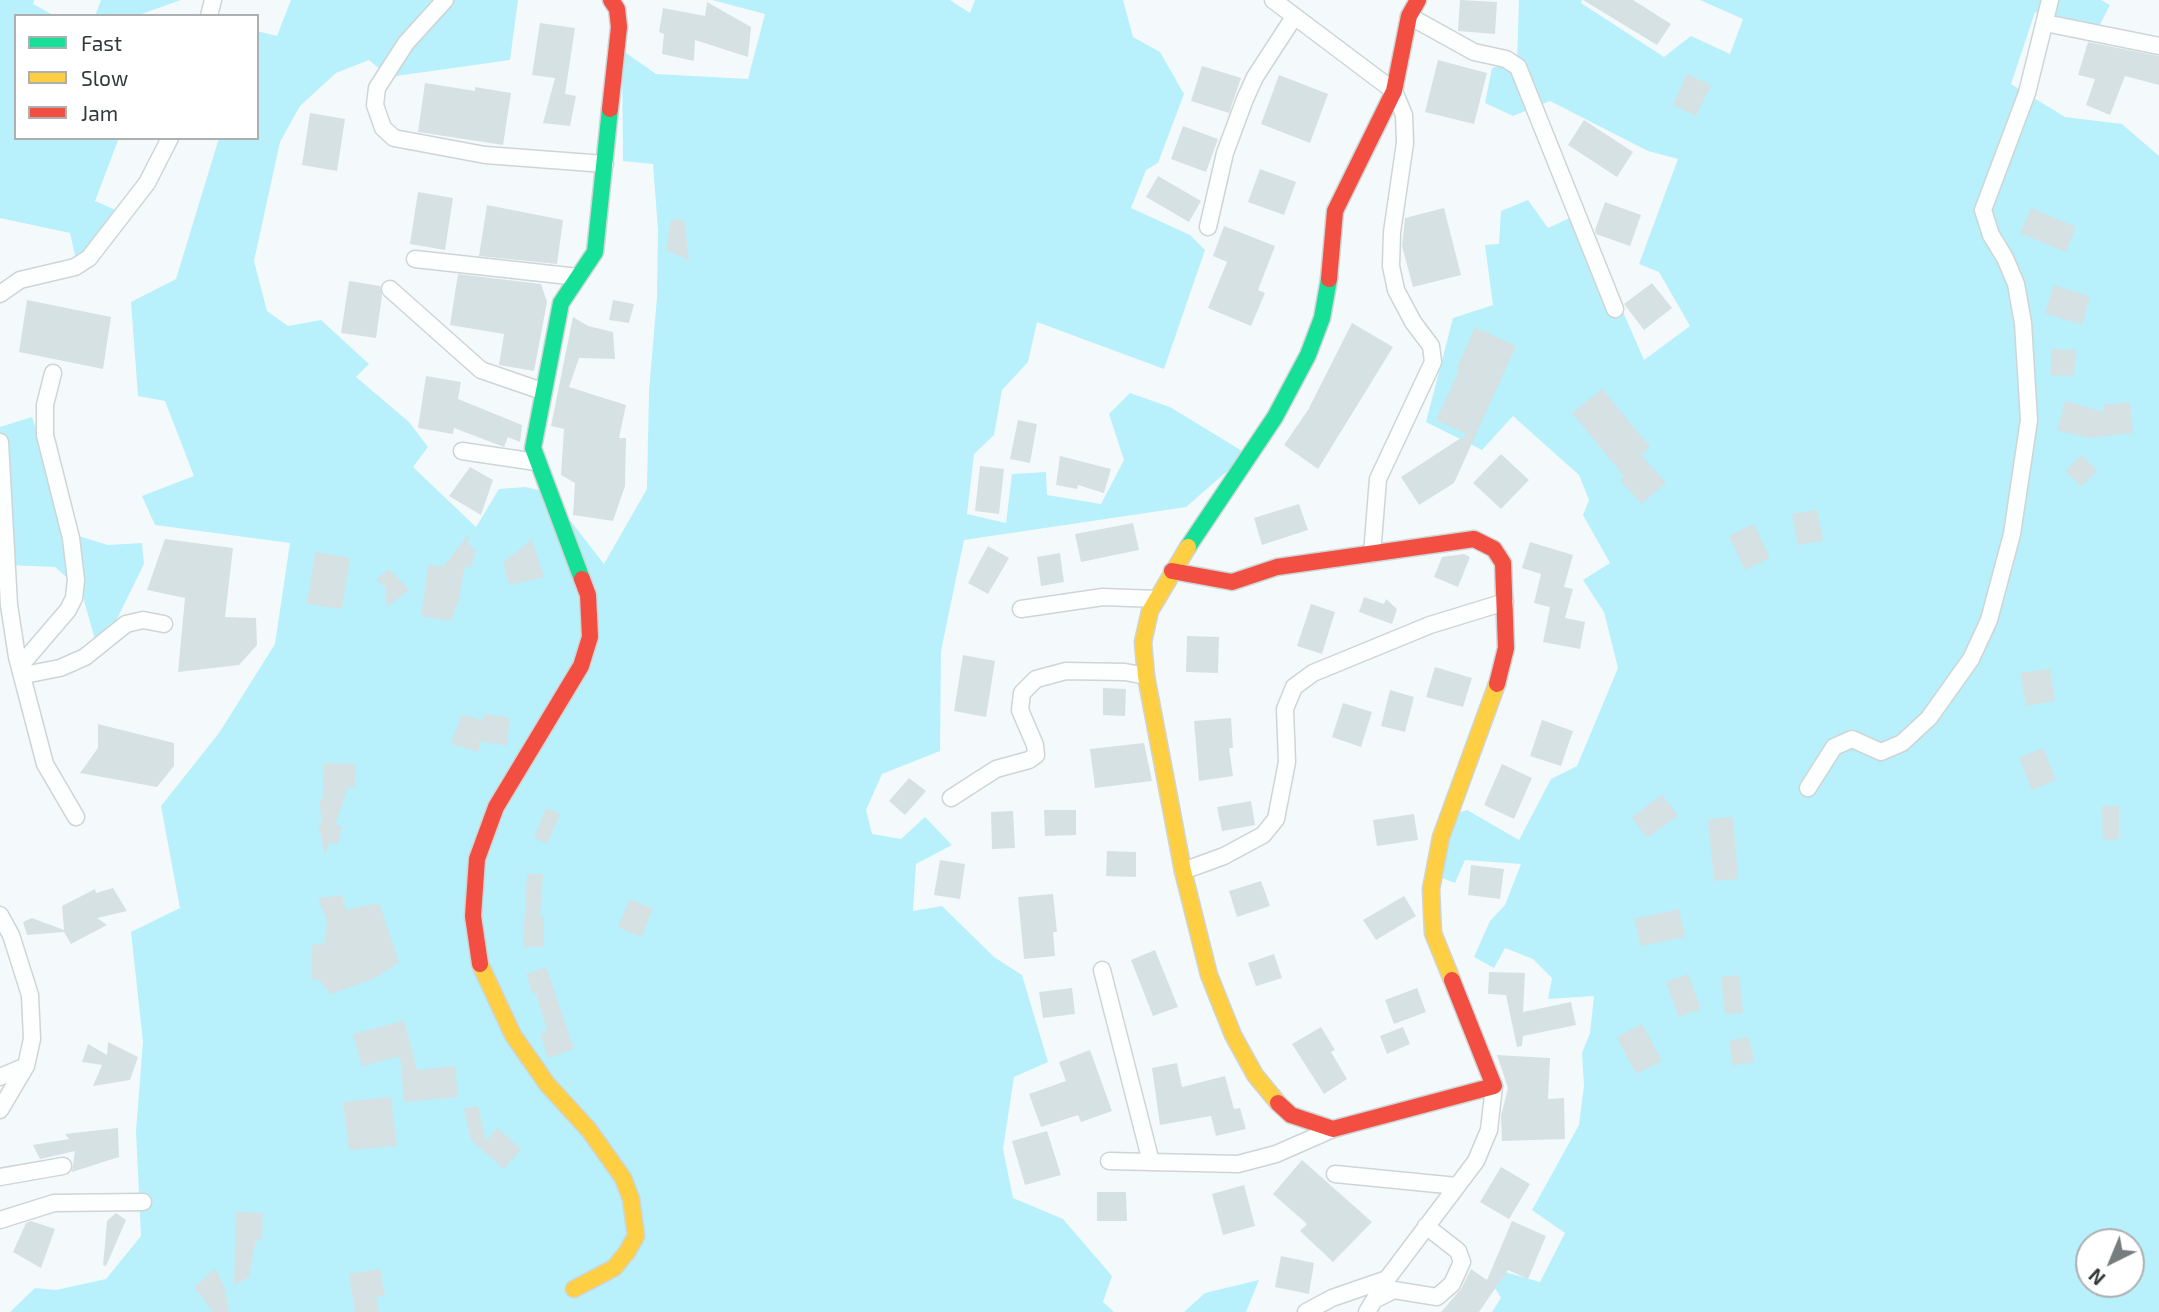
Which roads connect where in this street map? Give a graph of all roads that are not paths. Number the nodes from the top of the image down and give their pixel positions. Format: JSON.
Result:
{"nodes":[{"id":1,"x":445,"y":0,"type":"edge"},
{"id":2,"x":611,"y":0,"type":"edge"},
{"id":3,"x":1273,"y":0,"type":"edge"},
{"id":4,"x":1418,"y":0,"type":"edge"},
{"id":5,"x":2050,"y":0,"type":"edge"},
{"id":6,"x":1409,"y":16,"type":"junction"},
{"id":7,"x":1294,"y":17,"type":"junction"},
{"id":8,"x":2045,"y":23,"type":"junction"},
{"id":9,"x":2159,"y":46,"type":"edge"},
{"id":10,"x":1394,"y":91,"type":"junction"},
{"id":11,"x":169,"y":140,"type":"edge"},
{"id":12,"x":605,"y":164,"type":"junction"},
{"id":13,"x":1208,"y":227,"type":"dead end"},
{"id":14,"x":415,"y":259,"type":"dead end"},
{"id":15,"x":578,"y":277,"type":"junction"},
{"id":16,"x":390,"y":289,"type":"dead end"},
{"id":17,"x":0,"y":294,"type":"edge"},
{"id":18,"x":1615,"y":309,"type":"dead end"},
{"id":19,"x":53,"y":373,"type":"dead end"},
{"id":20,"x":542,"y":391,"type":"junction"},
{"id":21,"x":0,"y":442,"type":"edge"},
{"id":22,"x":462,"y":451,"type":"dead end"},
{"id":23,"x":536,"y":462,"type":"junction"},
{"id":24,"x":1372,"y":554,"type":"junction"},
{"id":25,"x":1172,"y":571,"type":"junction"},
{"id":26,"x":1157,"y":600,"type":"junction"},
{"id":27,"x":1505,"y":602,"type":"junction"},
{"id":28,"x":1021,"y":609,"type":"dead end"},
{"id":29,"x":164,"y":624,"type":"dead end"},
{"id":30,"x":0,"y":651,"type":"edge"},
{"id":31,"x":20,"y":666,"type":"junction"},
{"id":32,"x":1146,"y":676,"type":"junction"},
{"id":33,"x":1808,"y":788,"type":"dead end"},
{"id":34,"x":951,"y":798,"type":"dead end"},
{"id":35,"x":76,"y":817,"type":"dead end"},
{"id":36,"x":1183,"y":871,"type":"junction"},
{"id":37,"x":0,"y":915,"type":"edge"},
{"id":38,"x":1102,"y":970,"type":"dead end"},
{"id":39,"x":26,"y":1066,"type":"junction"},
{"id":40,"x":0,"y":1077,"type":"edge"},
{"id":41,"x":1494,"y":1086,"type":"junction"},
{"id":42,"x":0,"y":1110,"type":"edge"},
{"id":43,"x":1334,"y":1129,"type":"junction"},
{"id":44,"x":1109,"y":1161,"type":"dead end"},
{"id":45,"x":1151,"y":1162,"type":"junction"},
{"id":46,"x":63,"y":1166,"type":"dead end"},
{"id":47,"x":1335,"y":1174,"type":"dead end"},
{"id":48,"x":0,"y":1178,"type":"edge"},
{"id":49,"x":1457,"y":1186,"type":"junction"},
{"id":50,"x":144,"y":1202,"type":"dead end"},
{"id":51,"x":0,"y":1220,"type":"edge"},
{"id":52,"x":1426,"y":1226,"type":"junction"},
{"id":53,"x":1387,"y":1279,"type":"junction"},
{"id":54,"x":574,"y":1289,"type":"dead end"},
{"id":55,"x":1369,"y":1307,"type":"edge"},
{"id":56,"x":1306,"y":1312,"type":"edge"}],
"edges":[{"from":1,"to":12,"type":"street"},
{"from":2,"to":12,"type":"street"},
{"from":3,"to":7,"type":"street"},
{"from":4,"to":6,"type":"street"},
{"from":5,"to":8,"type":"street"},
{"from":6,"to":10,"type":"street"},
{"from":6,"to":18,"type":"street"},
{"from":7,"to":10,"type":"street"},
{"from":7,"to":13,"type":"street"},
{"from":8,"to":9,"type":"street"},
{"from":8,"to":33,"type":"street"},
{"from":10,"to":24,"type":"street"},
{"from":10,"to":25,"type":"street"},
{"from":11,"to":17,"type":"street"},
{"from":12,"to":15,"type":"street"},
{"from":14,"to":15,"type":"street"},
{"from":15,"to":20,"type":"street"},
{"from":16,"to":20,"type":"street"},
{"from":19,"to":31,"type":"street"},
{"from":20,"to":23,"type":"street"},
{"from":21,"to":31,"type":"street"},
{"from":22,"to":23,"type":"street"},
{"from":23,"to":54,"type":"street"},
{"from":24,"to":25,"type":"street"},
{"from":24,"to":27,"type":"street"},
{"from":25,"to":26,"type":"street"},
{"from":26,"to":28,"type":"street"},
{"from":26,"to":32,"type":"street"},
{"from":27,"to":36,"type":"street"},
{"from":27,"to":41,"type":"street"},
{"from":29,"to":31,"type":"street"},
{"from":30,"to":31,"type":"street"},
{"from":31,"to":35,"type":"street"},
{"from":32,"to":34,"type":"street"},
{"from":32,"to":36,"type":"street"},
{"from":36,"to":43,"type":"street"},
{"from":37,"to":39,"type":"street"},
{"from":38,"to":45,"type":"street"},
{"from":39,"to":40,"type":"street"},
{"from":39,"to":42,"type":"street"},
{"from":41,"to":43,"type":"street"},
{"from":41,"to":49,"type":"street"},
{"from":43,"to":45,"type":"street"},
{"from":44,"to":45,"type":"street"},
{"from":46,"to":48,"type":"street"},
{"from":47,"to":49,"type":"street"},
{"from":49,"to":52,"type":"street"},
{"from":50,"to":51,"type":"street"},
{"from":52,"to":53,"type":"street"},
{"from":52,"to":55,"type":"street"},
{"from":53,"to":55,"type":"street"},
{"from":53,"to":56,"type":"street"}]}
